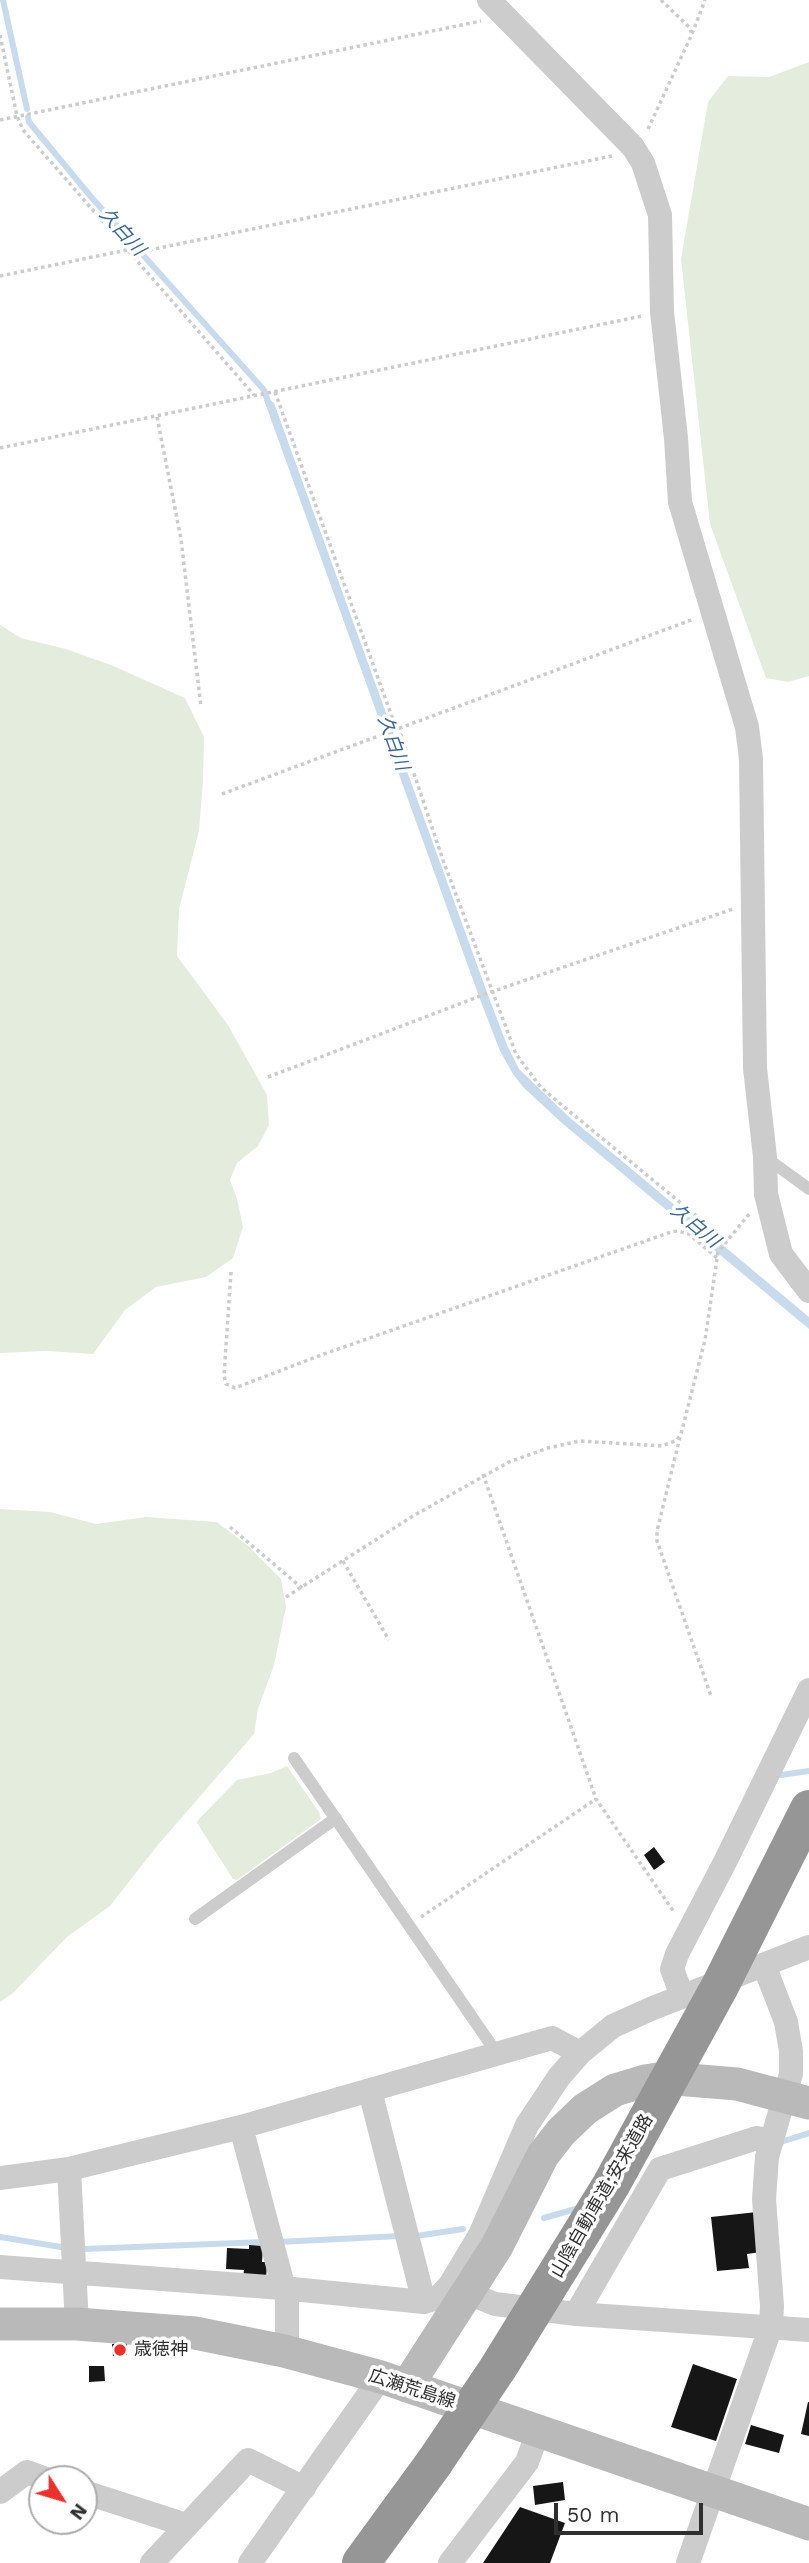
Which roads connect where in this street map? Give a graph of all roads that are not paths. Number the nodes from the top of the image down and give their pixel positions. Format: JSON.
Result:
{"nodes":[{"id":1,"x":494,"y":5,"type":"edge"},
{"id":2,"x":765,"y":1157,"type":"junction"},
{"id":3,"x":809,"y":1189,"type":"edge"},
{"id":4,"x":809,"y":1291,"type":"edge"},
{"id":5,"x":809,"y":1690,"type":"edge"},
{"id":6,"x":295,"y":1758,"type":"dead end"},
{"id":7,"x":809,"y":1809,"type":"edge"},
{"id":8,"x":336,"y":1818,"type":"junction"},
{"id":9,"x":809,"y":1834,"type":"edge"},
{"id":10,"x":195,"y":1919,"type":"dead end"},
{"id":11,"x":809,"y":1947,"type":"edge"},
{"id":12,"x":764,"y":1965,"type":"junction"},
{"id":13,"x":682,"y":1996,"type":"junction"},
{"id":14,"x":580,"y":2053,"type":"junction"},
{"id":15,"x":498,"y":2055,"type":"junction"},
{"id":16,"x":370,"y":2091,"type":"junction"},
{"id":17,"x":797,"y":2100,"type":"edge"},
{"id":18,"x":241,"y":2127,"type":"junction"},
{"id":19,"x":772,"y":2141,"type":"junction"},
{"id":20,"x":69,"y":2169,"type":"junction"},
{"id":21,"x":0,"y":2178,"type":"edge"},
{"id":22,"x":0,"y":2267,"type":"edge"},
{"id":23,"x":76,"y":2272,"type":"junction"},
{"id":24,"x":282,"y":2288,"type":"junction"},
{"id":25,"x":468,"y":2293,"type":"junction"},
{"id":26,"x":424,"y":2302,"type":"junction"},
{"id":27,"x":576,"y":2314,"type":"junction"},
{"id":28,"x":0,"y":2324,"type":"edge"},
{"id":29,"x":77,"y":2324,"type":"junction"},
{"id":30,"x":771,"y":2326,"type":"junction"},
{"id":31,"x":809,"y":2330,"type":"edge"},
{"id":32,"x":284,"y":2351,"type":"junction"},
{"id":33,"x":394,"y":2381,"type":"junction"},
{"id":34,"x":538,"y":2432,"type":"junction"},
{"id":35,"x":438,"y":2466,"type":"junction"},
{"id":36,"x":28,"y":2472,"type":"edge"},
{"id":37,"x":303,"y":2488,"type":"junction"},
{"id":38,"x":0,"y":2492,"type":"edge"},
{"id":39,"x":713,"y":2492,"type":"junction"},
{"id":40,"x":98,"y":2496,"type":"edge"},
{"id":41,"x":809,"y":2524,"type":"edge"},
{"id":42,"x":186,"y":2525,"type":"junction"},
{"id":43,"x":152,"y":2563,"type":"edge"},
{"id":44,"x":250,"y":2563,"type":"edge"},
{"id":45,"x":361,"y":2563,"type":"edge"},
{"id":46,"x":372,"y":2563,"type":"edge"},
{"id":47,"x":450,"y":2563,"type":"edge"},
{"id":48,"x":688,"y":2563,"type":"edge"}],
"edges":[{"from":1,"to":2,"type":"street"},
{"from":2,"to":3,"type":"lane"},
{"from":2,"to":4,"type":"street"},
{"from":5,"to":13,"type":"street"},
{"from":6,"to":8,"type":"lane"},
{"from":7,"to":35,"type":"highway","name":"山陰自動車道;安来道路","bridge":true},
{"from":8,"to":10,"type":"lane"},
{"from":8,"to":15,"type":"lane"},
{"from":9,"to":35,"type":"highway","name":"山陰自動車道;安来道路"},
{"from":11,"to":12,"type":"street"},
{"from":12,"to":13,"type":"street"},
{"from":12,"to":17,"type":"street"},
{"from":13,"to":14,"type":"street"},
{"from":14,"to":15,"type":"street"},
{"from":14,"to":26,"type":"street"},
{"from":15,"to":16,"type":"street"},
{"from":16,"to":18,"type":"street"},
{"from":16,"to":26,"type":"street"},
{"from":17,"to":19,"type":"street"},
{"from":17,"to":25,"type":"main road"},
{"from":18,"to":20,"type":"street"},
{"from":18,"to":24,"type":"street"},
{"from":19,"to":27,"type":"street"},
{"from":19,"to":30,"type":"street"},
{"from":20,"to":21,"type":"street"},
{"from":20,"to":23,"type":"street"},
{"from":22,"to":23,"type":"street"},
{"from":23,"to":24,"type":"street"},
{"from":23,"to":29,"type":"street"},
{"from":24,"to":26,"type":"street"},
{"from":24,"to":32,"type":"street"},
{"from":25,"to":27,"type":"street"},
{"from":25,"to":33,"type":"main road"},
{"from":27,"to":30,"type":"street"},
{"from":28,"to":29,"type":"main road","name":"広瀬荒島線"},
{"from":29,"to":32,"type":"main road","name":"広瀬荒島線"},
{"from":30,"to":31,"type":"street"},
{"from":30,"to":39,"type":"street"},
{"from":32,"to":33,"type":"main road","name":"広瀬荒島線"},
{"from":33,"to":34,"type":"main road","name":"広瀬荒島線"},
{"from":33,"to":37,"type":"street"},
{"from":34,"to":39,"type":"main road","name":"広瀬荒島線"},
{"from":34,"to":47,"type":"street"},
{"from":35,"to":45,"type":"highway","name":"山陰自動車道;安来道路"},
{"from":35,"to":46,"type":"highway","name":"山陰自動車道;安来道路"},
{"from":36,"to":38,"type":"street"},
{"from":37,"to":42,"type":"street"},
{"from":37,"to":44,"type":"street"},
{"from":39,"to":41,"type":"main road","name":"広瀬荒島線"},
{"from":39,"to":48,"type":"street"},
{"from":40,"to":42,"type":"street"},
{"from":42,"to":43,"type":"street"}]}
